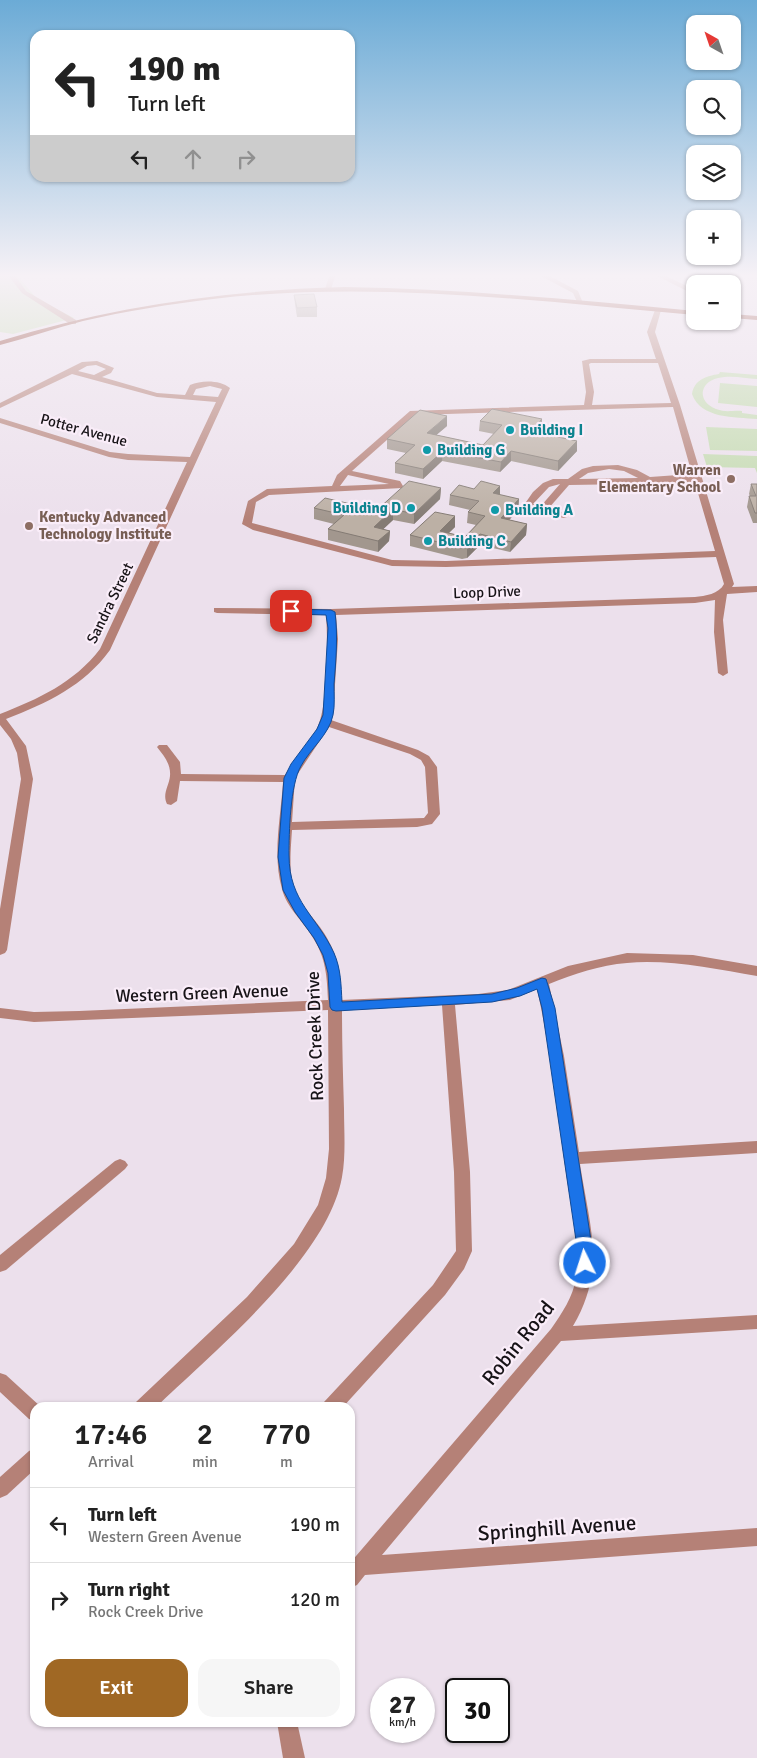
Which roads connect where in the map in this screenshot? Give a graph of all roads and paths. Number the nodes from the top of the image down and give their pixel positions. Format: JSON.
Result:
{"nodes":[{"id":1,"x":660,"y":356,"type":"edge"},
{"id":2,"x":662,"y":361,"type":"junction"},
{"id":3,"x":71,"y":371,"type":"junction"},
{"id":4,"x":94,"y":378,"type":"junction"},
{"id":5,"x":188,"y":398,"type":"junction"},
{"id":6,"x":220,"y":400,"type":"junction"},
{"id":7,"x":676,"y":405,"type":"junction"},
{"id":8,"x":0,"y":406,"type":"edge"},
{"id":9,"x":588,"y":407,"type":"junction"},
{"id":10,"x":0,"y":420,"type":"edge"},
{"id":11,"x":192,"y":460,"type":"junction"},
{"id":12,"x":346,"y":472,"type":"junction"},
{"id":13,"x":697,"y":478,"type":"junction"},
{"id":14,"x":581,"y":479,"type":"junction"},
{"id":15,"x":648,"y":480,"type":"junction"},
{"id":16,"x":567,"y":482,"type":"junction"},
{"id":17,"x":336,"y":489,"type":"junction"},
{"id":18,"x":542,"y":510,"type":"junction"},
{"id":19,"x":564,"y":515,"type":"dead end"},
{"id":20,"x":720,"y":554,"type":"junction"},
{"id":21,"x":757,"y":589,"type":"edge"},
{"id":22,"x":724,"y":592,"type":"junction"},
{"id":23,"x":217,"y":610,"type":"dead end"},
{"id":24,"x":331,"y":612,"type":"junction"},
{"id":25,"x":723,"y":673,"type":"dead end"},
{"id":26,"x":0,"y":719,"type":"edge"},
{"id":27,"x":326,"y":722,"type":"junction"},
{"id":28,"x":163,"y":747,"type":"dead end"},
{"id":29,"x":176,"y":777,"type":"junction"},
{"id":30,"x":289,"y":778,"type":"junction"},
{"id":31,"x":171,"y":801,"type":"dead end"},
{"id":32,"x":285,"y":826,"type":"junction"},
{"id":33,"x":0,"y":950,"type":"edge"},
{"id":34,"x":757,"y":971,"type":"edge"},
{"id":35,"x":542,"y":982,"type":"junction"},
{"id":36,"x":448,"y":1001,"type":"junction"},
{"id":37,"x":336,"y":1007,"type":"junction"},
{"id":38,"x":0,"y":1013,"type":"edge"},
{"id":39,"x":757,"y":1147,"type":"edge"},
{"id":40,"x":572,"y":1158,"type":"junction"},
{"id":41,"x":120,"y":1165,"type":"dead end"},
{"id":42,"x":0,"y":1265,"type":"edge"},
{"id":43,"x":757,"y":1322,"type":"edge"},
{"id":44,"x":557,"y":1334,"type":"junction"},
{"id":45,"x":0,"y":1381,"type":"edge"},
{"id":46,"x":148,"y":1402,"type":"edge"},
{"id":47,"x":336,"y":1402,"type":"edge"},
{"id":48,"x":30,"y":1408,"type":"edge"},
{"id":49,"x":30,"y":1462,"type":"edge"},
{"id":50,"x":0,"y":1489,"type":"edge"},
{"id":51,"x":757,"y":1537,"type":"edge"},
{"id":52,"x":355,"y":1572,"type":"edge"},
{"id":53,"x":288,"y":1727,"type":"edge"},
{"id":54,"x":294,"y":1758,"type":"edge"}],
"edges":[{"from":1,"to":2,"type":"street"},
{"from":2,"to":7,"type":"street"},
{"from":2,"to":9,"type":"street"},
{"from":3,"to":4,"type":"street"},
{"from":3,"to":4,"type":"street"},
{"from":3,"to":8,"type":"street"},
{"from":4,"to":5,"type":"street"},
{"from":5,"to":6,"type":"street"},
{"from":5,"to":6,"type":"street"},
{"from":6,"to":11,"type":"street","name":"Sandra Street"},
{"from":7,"to":9,"type":"street"},
{"from":7,"to":13,"type":"street"},
{"from":9,"to":12,"type":"street"},
{"from":10,"to":11,"type":"street","name":"Potter Avenue"},
{"from":11,"to":26,"type":"street","name":"Sandra Street"},
{"from":12,"to":17,"type":"street"},
{"from":12,"to":17,"type":"street"},
{"from":13,"to":15,"type":"street"},
{"from":13,"to":20,"type":"street"},
{"from":14,"to":15,"type":"street"},
{"from":14,"to":15,"type":"street"},
{"from":14,"to":16,"type":"street"},
{"from":16,"to":18,"type":"street"},
{"from":16,"to":18,"type":"street"},
{"from":17,"to":20,"type":"street"},
{"from":18,"to":19,"type":"street"},
{"from":20,"to":22,"type":"street"},
{"from":21,"to":22,"type":"street","name":"Loop Drive"},
{"from":22,"to":24,"type":"street","name":"Loop Drive"},
{"from":22,"to":25,"type":"street"},
{"from":23,"to":24,"type":"street","name":"Loop Drive"},
{"from":24,"to":27,"type":"street","name":"Rock Creek Drive"},
{"from":26,"to":33,"type":"street"},
{"from":27,"to":30,"type":"street","name":"Rock Creek Drive"},
{"from":27,"to":32,"type":"street"},
{"from":28,"to":29,"type":"street"},
{"from":29,"to":30,"type":"street"},
{"from":29,"to":31,"type":"street"},
{"from":30,"to":32,"type":"street","name":"Rock Creek Drive"},
{"from":32,"to":37,"type":"street","name":"Rock Creek Drive"},
{"from":34,"to":35,"type":"street","name":"Western Green Avenue"},
{"from":35,"to":36,"type":"street","name":"Western Green Avenue"},
{"from":35,"to":40,"type":"street","name":"Robin Road"},
{"from":36,"to":37,"type":"street","name":"Western Green Avenue"},
{"from":36,"to":47,"type":"street"},
{"from":37,"to":38,"type":"street","name":"Western Green Avenue"},
{"from":37,"to":46,"type":"street","name":"Rock Creek Drive"},
{"from":39,"to":40,"type":"street"},
{"from":40,"to":44,"type":"street","name":"Robin Road"},
{"from":41,"to":42,"type":"street"},
{"from":43,"to":44,"type":"street"},
{"from":44,"to":52,"type":"street","name":"Robin Road"},
{"from":45,"to":48,"type":"street"},
{"from":49,"to":50,"type":"street"},
{"from":51,"to":52,"type":"street","name":"Springhill Avenue"},
{"from":53,"to":54,"type":"street"}]}
